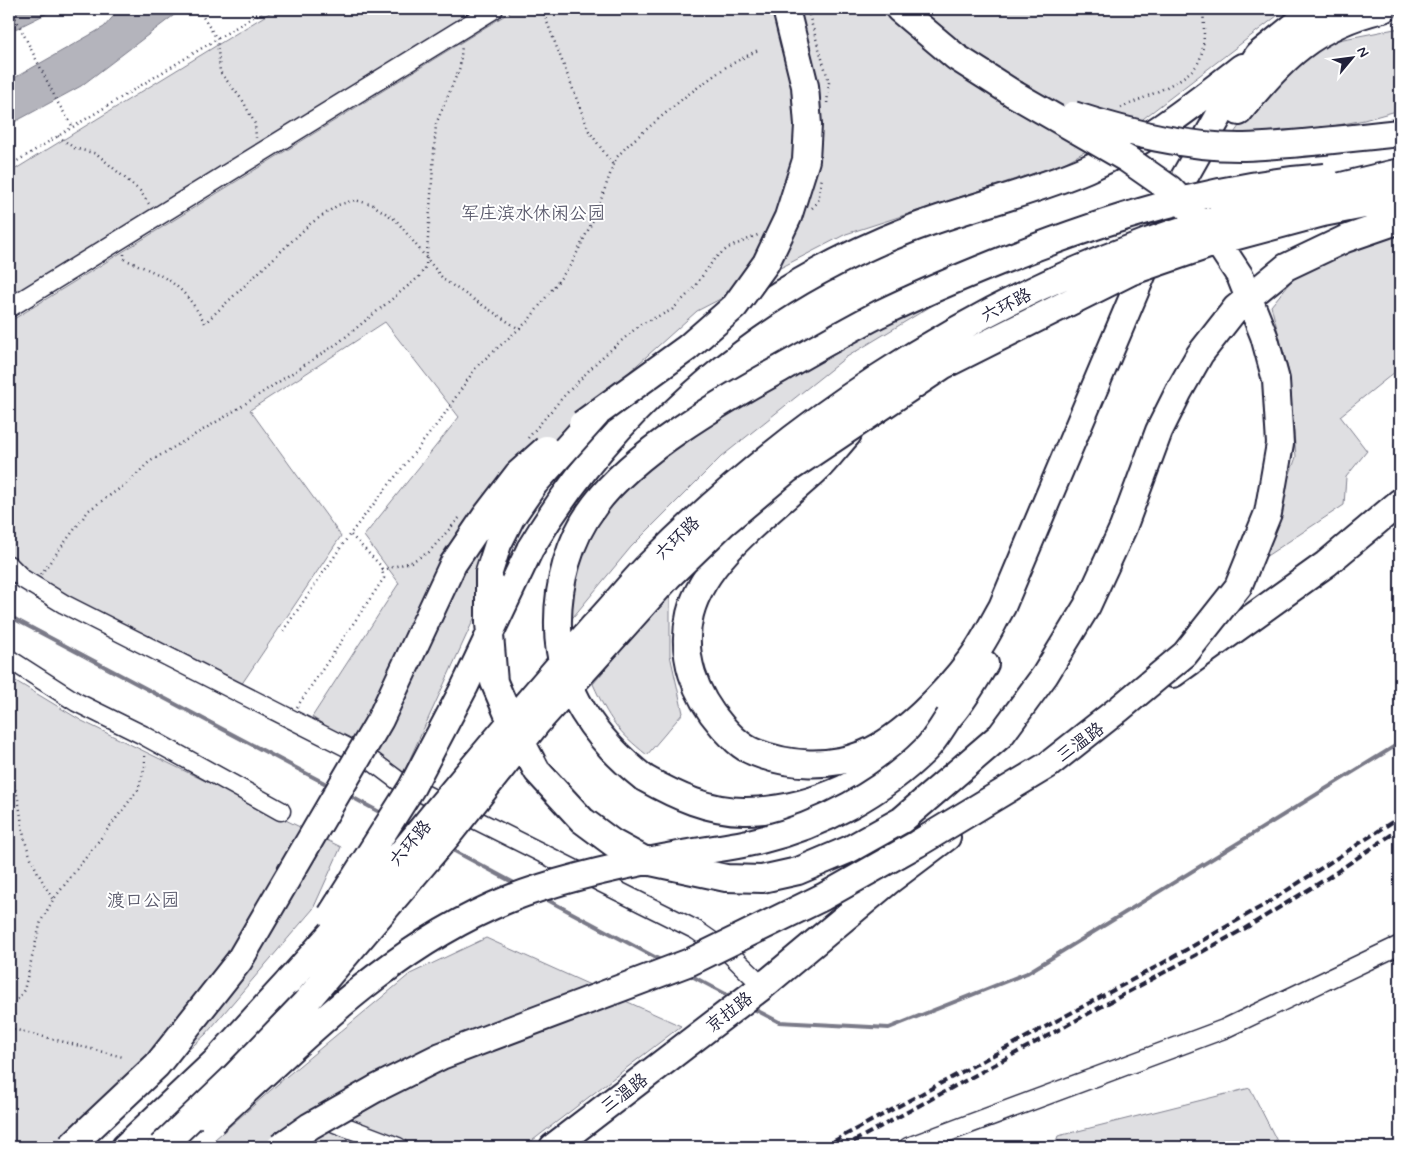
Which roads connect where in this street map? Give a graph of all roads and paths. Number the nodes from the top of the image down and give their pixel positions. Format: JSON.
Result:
{"nodes":[{"id":1,"x":11,"y":9,"type":"edge"},
{"id":2,"x":198,"y":9,"type":"edge"},
{"id":3,"x":266,"y":9,"type":"edge"},
{"id":4,"x":494,"y":9,"type":"edge"},
{"id":5,"x":542,"y":9,"type":"edge"},
{"id":6,"x":786,"y":9,"type":"edge"},
{"id":7,"x":807,"y":9,"type":"edge"},
{"id":8,"x":899,"y":9,"type":"edge"},
{"id":9,"x":1203,"y":9,"type":"edge"},
{"id":10,"x":1315,"y":9,"type":"edge"},
{"id":11,"x":1382,"y":9,"type":"edge"},
{"id":12,"x":463,"y":28,"type":"junction"},
{"id":13,"x":217,"y":39,"type":"junction"},
{"id":14,"x":758,"y":50,"type":"dead end"},
{"id":15,"x":1258,"y":55,"type":"junction"},
{"id":16,"x":1014,"y":94,"type":"junction"},
{"id":17,"x":1121,"y":108,"type":"dead end"},
{"id":18,"x":826,"y":111,"type":"dead end"},
{"id":19,"x":73,"y":127,"type":"junction"},
{"id":20,"x":1400,"y":134,"type":"edge"},
{"id":21,"x":58,"y":136,"type":"junction"},
{"id":22,"x":258,"y":154,"type":"junction"},
{"id":23,"x":613,"y":165,"type":"junction"},
{"id":24,"x":9,"y":166,"type":"edge"},
{"id":25,"x":823,"y":169,"type":"dead end"},
{"id":26,"x":1400,"y":172,"type":"edge"},
{"id":27,"x":1400,"y":198,"type":"edge"},
{"id":28,"x":809,"y":211,"type":"dead end"},
{"id":29,"x":157,"y":216,"type":"junction"},
{"id":30,"x":1400,"y":220,"type":"edge"},
{"id":31,"x":762,"y":234,"type":"dead end"},
{"id":32,"x":123,"y":237,"type":"junction"},
{"id":33,"x":426,"y":260,"type":"junction"},
{"id":34,"x":9,"y":308,"type":"edge"},
{"id":35,"x":519,"y":329,"type":"junction"},
{"id":36,"x":597,"y":414,"type":"junction"},
{"id":37,"x":860,"y":421,"type":"junction"},
{"id":38,"x":525,"y":441,"type":"dead end"},
{"id":39,"x":1400,"y":502,"type":"edge"},
{"id":40,"x":462,"y":515,"type":"dead end"},
{"id":41,"x":350,"y":534,"type":"junction"},
{"id":42,"x":9,"y":565,"type":"edge"},
{"id":43,"x":382,"y":570,"type":"junction"},
{"id":44,"x":32,"y":585,"type":"junction"},
{"id":45,"x":283,"y":631,"type":"dead end"},
{"id":46,"x":9,"y":659,"type":"edge"},
{"id":47,"x":979,"y":661,"type":"junction"},
{"id":48,"x":949,"y":717,"type":"junction"},
{"id":49,"x":290,"y":719,"type":"junction"},
{"id":50,"x":143,"y":735,"type":"junction"},
{"id":51,"x":9,"y":776,"type":"edge"},
{"id":52,"x":281,"y":811,"type":"dead end"},
{"id":53,"x":53,"y":900,"type":"junction"},
{"id":54,"x":1400,"y":945,"type":"edge"},
{"id":55,"x":289,"y":981,"type":"junction"},
{"id":56,"x":763,"y":986,"type":"junction"},
{"id":57,"x":9,"y":1012,"type":"edge"},
{"id":58,"x":9,"y":1028,"type":"edge"},
{"id":59,"x":696,"y":1038,"type":"joint"},
{"id":60,"x":123,"y":1057,"type":"dead end"},
{"id":61,"x":335,"y":1124,"type":"dead end"},
{"id":62,"x":70,"y":1147,"type":"edge"},
{"id":63,"x":125,"y":1147,"type":"edge"},
{"id":64,"x":161,"y":1147,"type":"edge"},
{"id":65,"x":182,"y":1147,"type":"edge"},
{"id":66,"x":280,"y":1147,"type":"edge"},
{"id":67,"x":398,"y":1147,"type":"edge"},
{"id":68,"x":553,"y":1147,"type":"edge"},
{"id":69,"x":908,"y":1147,"type":"edge"}],
"edges":[{"from":1,"to":19,"type":"path"},
{"from":2,"to":13,"type":"path"},
{"from":3,"to":13,"type":"path"},
{"from":4,"to":12,"type":"street"},
{"from":5,"to":23,"type":"path"},
{"from":6,"to":36,"type":"highway","bridge":true},
{"from":7,"to":18,"type":"path"},
{"from":8,"to":16,"type":"highway"},
{"from":9,"to":17,"type":"path"},
{"from":10,"to":15,"type":"highway"},
{"from":11,"to":47,"type":"highway"},
{"from":12,"to":22,"type":"street"},
{"from":12,"to":33,"type":"path"},
{"from":13,"to":19,"type":"path"},
{"from":13,"to":22,"type":"path"},
{"from":14,"to":23,"type":"path"},
{"from":15,"to":47,"type":"highway"},
{"from":15,"to":55,"type":"highway","bridge":true},
{"from":16,"to":20,"type":"highway","bridge":true},
{"from":16,"to":66,"type":"highway","bridge":true},
{"from":19,"to":21,"type":"path"},
{"from":21,"to":24,"type":"path"},
{"from":21,"to":29,"type":"path"},
{"from":22,"to":29,"type":"street"},
{"from":23,"to":35,"type":"path"},
{"from":25,"to":28,"type":"path"},
{"from":26,"to":48,"type":"highway","bridge":true},
{"from":26,"to":55,"type":"highway","name":"六环路","bridge":true},
{"from":27,"to":37,"type":"highway","name":"六环路","bridge":true},
{"from":29,"to":32,"type":"street"},
{"from":30,"to":36,"type":"highway","bridge":true},
{"from":31,"to":38,"type":"path"},
{"from":32,"to":33,"type":"path"},
{"from":32,"to":34,"type":"street"},
{"from":33,"to":35,"type":"path"},
{"from":33,"to":44,"type":"path"},
{"from":35,"to":41,"type":"path"},
{"from":36,"to":62,"type":"highway","bridge":true},
{"from":37,"to":47,"type":"highway","bridge":true},
{"from":37,"to":64,"type":"highway","name":"六环路","bridge":true},
{"from":39,"to":56,"type":"highway","name":"三温路"},
{"from":40,"to":43,"type":"path"},
{"from":41,"to":43,"type":"path"},
{"from":41,"to":45,"type":"path"},
{"from":42,"to":44,"type":"street"},
{"from":43,"to":49,"type":"path"},
{"from":44,"to":49,"type":"street"},
{"from":46,"to":50,"type":"street"},
{"from":47,"to":48,"type":"highway"},
{"from":48,"to":65,"type":"highway","bridge":true},
{"from":49,"to":56,"type":"street"},
{"from":50,"to":52,"type":"street"},
{"from":50,"to":53,"type":"path"},
{"from":51,"to":53,"type":"path"},
{"from":53,"to":57,"type":"path"},
{"from":54,"to":69,"type":"street"},
{"from":55,"to":63,"type":"highway","name":"六环路"},
{"from":56,"to":59,"type":"highway","name":"京拉路"},
{"from":58,"to":60,"type":"path"},
{"from":59,"to":68,"type":"highway","name":"三温路"},
{"from":61,"to":67,"type":"street"}]}
